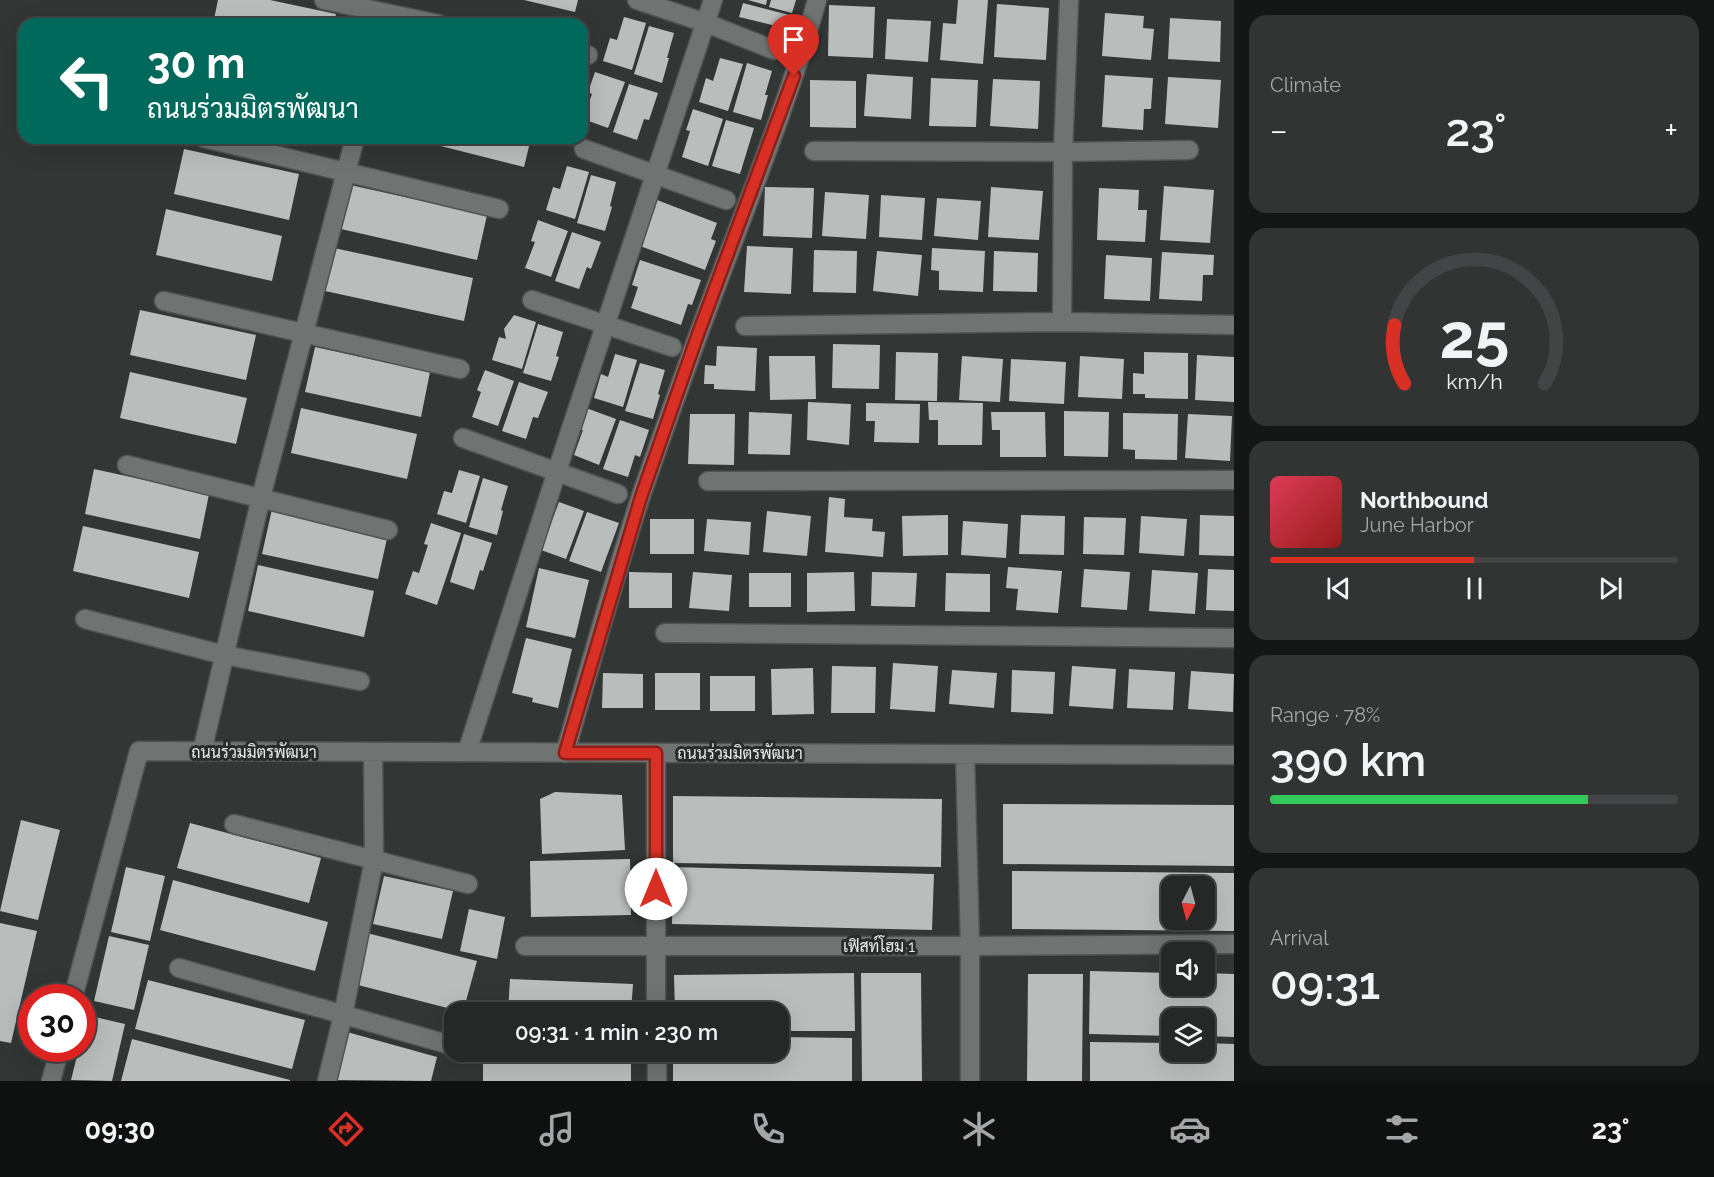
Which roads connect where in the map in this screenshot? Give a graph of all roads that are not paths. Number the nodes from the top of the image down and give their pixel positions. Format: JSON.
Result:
{"nodes":[{"id":1,"x":324,"y":0,"type":"edge"},
{"id":2,"x":637,"y":0,"type":"edge"},
{"id":3,"x":713,"y":0,"type":"edge"},
{"id":4,"x":817,"y":0,"type":"edge"},
{"id":5,"x":1069,"y":0,"type":"edge"},
{"id":6,"x":388,"y":12,"type":"edge"},
{"id":7,"x":413,"y":18,"type":"edge"},
{"id":8,"x":706,"y":23,"type":"junction"},
{"id":9,"x":774,"y":50,"type":"dead end"},
{"id":10,"x":229,"y":144,"type":"edge"},
{"id":11,"x":353,"y":144,"type":"edge"},
{"id":12,"x":584,"y":149,"type":"dead end"},
{"id":13,"x":1189,"y":150,"type":"dead end"},
{"id":14,"x":814,"y":151,"type":"dead end"},
{"id":15,"x":1063,"y":152,"type":"junction"},
{"id":16,"x":346,"y":172,"type":"junction"},
{"id":17,"x":656,"y":174,"type":"junction"},
{"id":18,"x":726,"y":200,"type":"dead end"},
{"id":19,"x":499,"y":209,"type":"dead end"},
{"id":20,"x":532,"y":300,"type":"dead end"},
{"id":21,"x":164,"y":301,"type":"dead end"},
{"id":22,"x":1062,"y":322,"type":"junction"},
{"id":23,"x":605,"y":325,"type":"junction"},
{"id":24,"x":1234,"y":325,"type":"edge"},
{"id":25,"x":746,"y":326,"type":"dead end"},
{"id":26,"x":305,"y":333,"type":"junction"},
{"id":27,"x":672,"y":347,"type":"dead end"},
{"id":28,"x":460,"y":369,"type":"dead end"},
{"id":29,"x":463,"y":438,"type":"dead end"},
{"id":30,"x":127,"y":465,"type":"dead end"},
{"id":31,"x":557,"y":471,"type":"junction"},
{"id":32,"x":1234,"y":480,"type":"edge"},
{"id":33,"x":708,"y":482,"type":"dead end"},
{"id":34,"x":618,"y":494,"type":"dead end"},
{"id":35,"x":261,"y":497,"type":"junction"},
{"id":36,"x":388,"y":530,"type":"dead end"},
{"id":37,"x":85,"y":619,"type":"dead end"},
{"id":38,"x":665,"y":633,"type":"dead end"},
{"id":39,"x":1234,"y":638,"type":"edge"},
{"id":40,"x":224,"y":655,"type":"junction"},
{"id":41,"x":360,"y":681,"type":"dead end"},
{"id":42,"x":202,"y":752,"type":"junction"},
{"id":43,"x":373,"y":752,"type":"junction"},
{"id":44,"x":467,"y":752,"type":"junction"},
{"id":45,"x":565,"y":753,"type":"junction"},
{"id":46,"x":656,"y":753,"type":"junction"},
{"id":47,"x":965,"y":754,"type":"junction"},
{"id":48,"x":1234,"y":755,"type":"edge"},
{"id":49,"x":234,"y":824,"type":"dead end"},
{"id":50,"x":374,"y":860,"type":"junction"},
{"id":51,"x":468,"y":884,"type":"dead end"},
{"id":52,"x":1234,"y":944,"type":"edge"},
{"id":53,"x":525,"y":946,"type":"dead end"},
{"id":54,"x":970,"y":946,"type":"junction"},
{"id":55,"x":655,"y":947,"type":"junction"},
{"id":56,"x":179,"y":968,"type":"dead end"},
{"id":57,"x":77,"y":984,"type":"edge"},
{"id":58,"x":656,"y":1002,"type":"edge"},
{"id":59,"x":343,"y":1015,"type":"junction"},
{"id":60,"x":444,"y":1043,"type":"edge"},
{"id":61,"x":56,"y":1062,"type":"edge"},
{"id":62,"x":657,"y":1062,"type":"edge"},
{"id":63,"x":51,"y":1081,"type":"edge"},
{"id":64,"x":327,"y":1081,"type":"edge"},
{"id":65,"x":657,"y":1081,"type":"edge"},
{"id":66,"x":970,"y":1081,"type":"edge"}],
"edges":[{"from":1,"to":6,"type":"street"},
{"from":2,"to":8,"type":"street"},
{"from":3,"to":8,"type":"street"},
{"from":4,"to":45,"type":"street"},
{"from":5,"to":15,"type":"street"},
{"from":6,"to":7,"type":"street"},
{"from":8,"to":9,"type":"street"},
{"from":8,"to":17,"type":"street"},
{"from":10,"to":16,"type":"street"},
{"from":11,"to":16,"type":"street"},
{"from":12,"to":17,"type":"street"},
{"from":13,"to":15,"type":"street"},
{"from":14,"to":15,"type":"street"},
{"from":15,"to":22,"type":"street"},
{"from":16,"to":19,"type":"street"},
{"from":16,"to":26,"type":"street"},
{"from":17,"to":18,"type":"street"},
{"from":17,"to":23,"type":"street"},
{"from":20,"to":23,"type":"street"},
{"from":21,"to":26,"type":"street"},
{"from":22,"to":24,"type":"street"},
{"from":22,"to":25,"type":"street"},
{"from":23,"to":27,"type":"street"},
{"from":23,"to":31,"type":"street"},
{"from":26,"to":28,"type":"street"},
{"from":26,"to":35,"type":"street"},
{"from":29,"to":31,"type":"street"},
{"from":30,"to":35,"type":"street"},
{"from":31,"to":34,"type":"street"},
{"from":31,"to":44,"type":"street"},
{"from":32,"to":33,"type":"street"},
{"from":35,"to":36,"type":"street"},
{"from":35,"to":40,"type":"street"},
{"from":37,"to":40,"type":"street"},
{"from":38,"to":39,"type":"street"},
{"from":40,"to":41,"type":"street"},
{"from":40,"to":42,"type":"street"},
{"from":42,"to":43,"type":"street","name":"ถนนร่วมมิตรพัฒนา"},
{"from":42,"to":57,"type":"street","name":"ถนนร่วมมิตรพัฒนา"},
{"from":43,"to":44,"type":"street","name":"ถนนร่วมมิตรพัฒนา"},
{"from":43,"to":50,"type":"street"},
{"from":44,"to":45,"type":"street","name":"ถนนร่วมมิตรพัฒนา"},
{"from":45,"to":46,"type":"street","name":"ถนนร่วมมิตรพัฒนา"},
{"from":46,"to":47,"type":"street","name":"ถนนร่วมมิตรพัฒนา"},
{"from":46,"to":55,"type":"street"},
{"from":47,"to":48,"type":"street","name":"ถนนร่วมมิตรพัฒนา"},
{"from":47,"to":54,"type":"street"},
{"from":49,"to":50,"type":"street"},
{"from":50,"to":51,"type":"street"},
{"from":50,"to":59,"type":"street"},
{"from":52,"to":54,"type":"street","name":"เฟิสท์โฮม 1"},
{"from":53,"to":55,"type":"street","name":"เฟิสท์โฮม 1"},
{"from":54,"to":55,"type":"street","name":"เฟิสท์โฮม 1"},
{"from":54,"to":66,"type":"street"},
{"from":55,"to":58,"type":"street"},
{"from":56,"to":59,"type":"street"},
{"from":59,"to":60,"type":"street"},
{"from":59,"to":64,"type":"street"},
{"from":61,"to":63,"type":"street"},
{"from":62,"to":65,"type":"street"}]}
